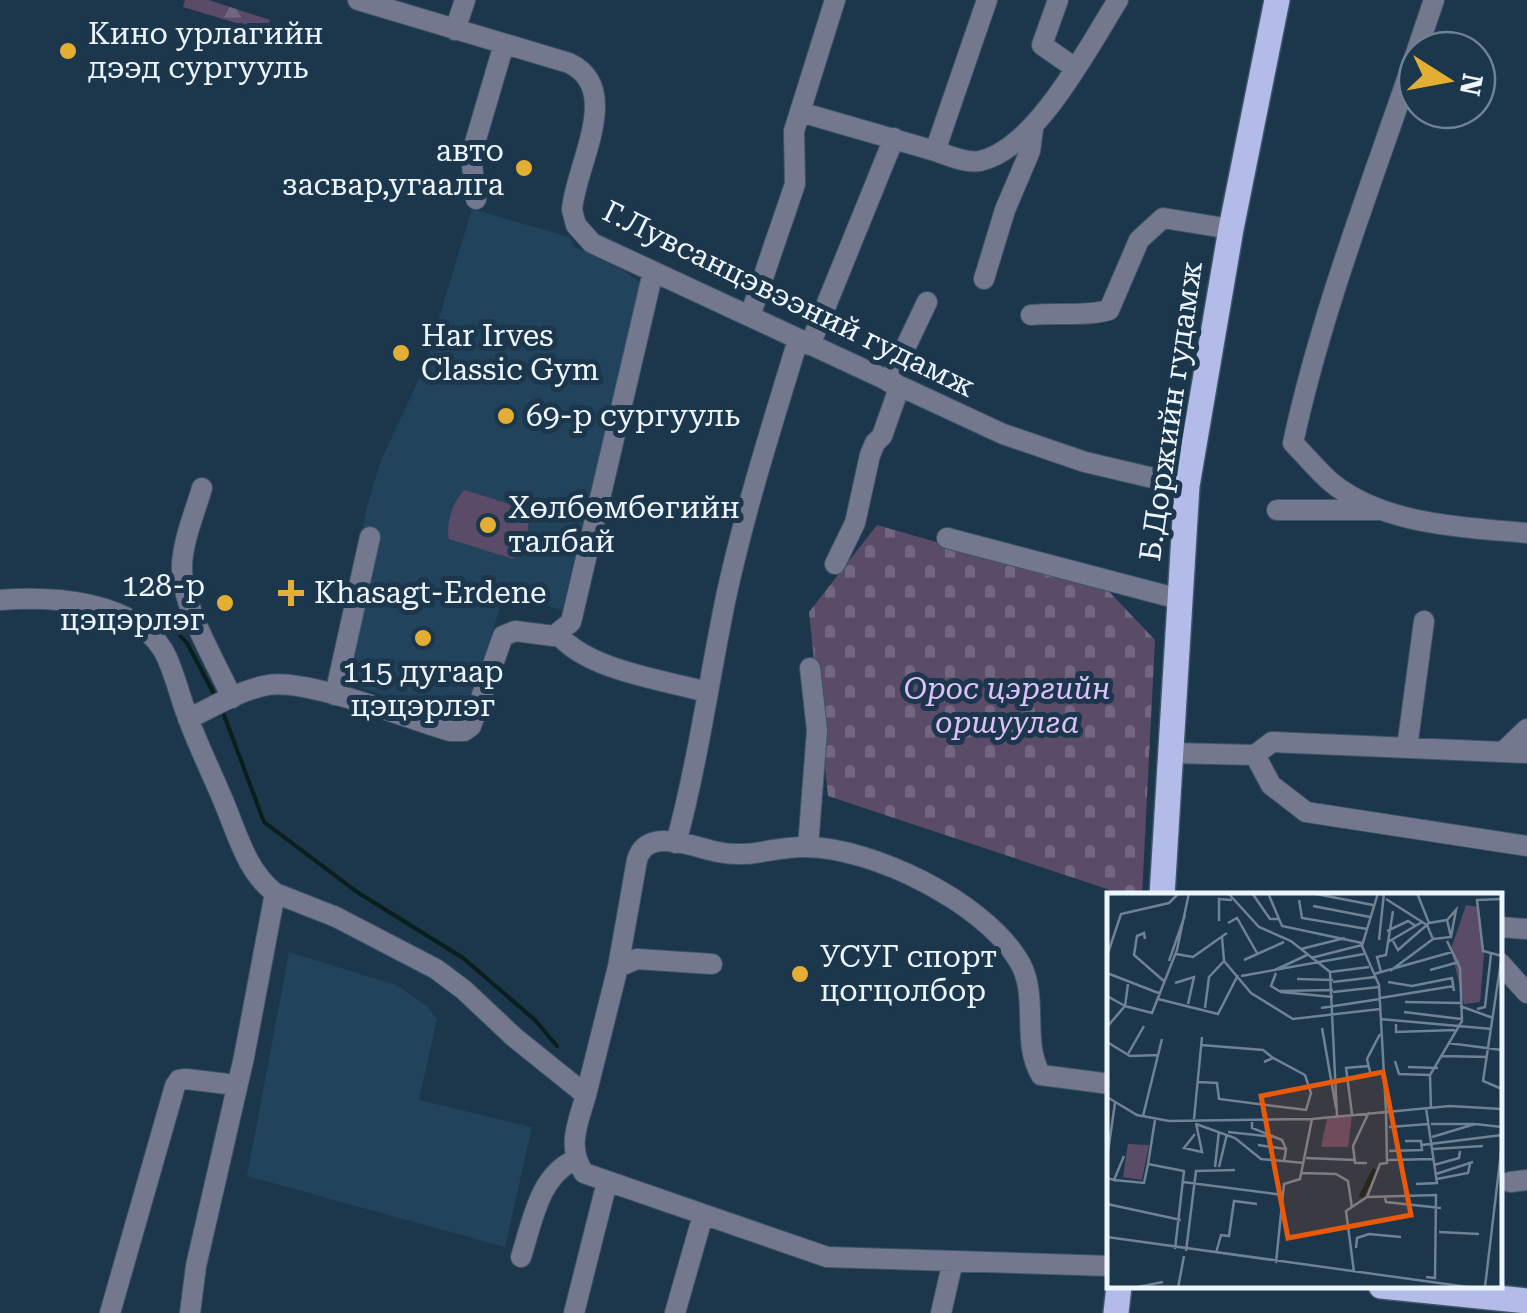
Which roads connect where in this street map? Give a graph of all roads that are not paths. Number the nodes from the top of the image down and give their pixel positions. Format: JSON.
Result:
{"nodes":[{"id":1,"x":358,"y":0,"type":"edge"},
{"id":2,"x":465,"y":0,"type":"edge"},
{"id":3,"x":835,"y":0,"type":"edge"},
{"id":4,"x":987,"y":0,"type":"edge"},
{"id":5,"x":1058,"y":0,"type":"edge"},
{"id":6,"x":1118,"y":0,"type":"edge"},
{"id":7,"x":1277,"y":0,"type":"edge"},
{"id":8,"x":1434,"y":0,"type":"edge"},
{"id":9,"x":385,"y":4,"type":"edge"},
{"id":10,"x":455,"y":30,"type":"junction"},
{"id":11,"x":1424,"y":30,"type":"edge"},
{"id":12,"x":504,"y":44,"type":"junction"},
{"id":13,"x":1075,"y":68,"type":"junction"},
{"id":14,"x":1397,"y":109,"type":"edge"},
{"id":15,"x":800,"y":112,"type":"junction"},
{"id":16,"x":1033,"y":128,"type":"junction"},
{"id":17,"x":894,"y":138,"type":"junction"},
{"id":18,"x":935,"y":150,"type":"junction"},
{"id":19,"x":476,"y":199,"type":"dead end"},
{"id":20,"x":1230,"y":228,"type":"junction"},
{"id":21,"x":653,"y":272,"type":"junction"},
{"id":22,"x":984,"y":279,"type":"dead end"},
{"id":23,"x":927,"y":302,"type":"dead end"},
{"id":24,"x":1031,"y":314,"type":"dead end"},
{"id":25,"x":750,"y":316,"type":"junction"},
{"id":26,"x":804,"y":343,"type":"junction"},
{"id":27,"x":894,"y":385,"type":"junction"},
{"id":28,"x":1187,"y":486,"type":"junction"},
{"id":29,"x":202,"y":488,"type":"dead end"},
{"id":30,"x":1277,"y":510,"type":"dead end"},
{"id":31,"x":1380,"y":510,"type":"junction"},
{"id":32,"x":1527,"y":533,"type":"edge"},
{"id":33,"x":370,"y":537,"type":"dead end"},
{"id":34,"x":947,"y":538,"type":"dead end"},
{"id":35,"x":834,"y":564,"type":"dead end"},
{"id":36,"x":1179,"y":599,"type":"junction"},
{"id":37,"x":0,"y":600,"type":"edge"},
{"id":38,"x":1424,"y":621,"type":"dead end"},
{"id":39,"x":558,"y":634,"type":"junction"},
{"id":40,"x":810,"y":668,"type":"dead end"},
{"id":41,"x":707,"y":692,"type":"junction"},
{"id":42,"x":335,"y":695,"type":"junction"},
{"id":43,"x":232,"y":698,"type":"junction"},
{"id":44,"x":188,"y":719,"type":"junction"},
{"id":45,"x":1520,"y":744,"type":"edge"},
{"id":46,"x":1407,"y":748,"type":"junction"},
{"id":47,"x":1173,"y":752,"type":"junction"},
{"id":48,"x":1256,"y":756,"type":"junction"},
{"id":49,"x":676,"y":842,"type":"junction"},
{"id":50,"x":808,"y":846,"type":"junction"},
{"id":51,"x":1527,"y":846,"type":"edge"},
{"id":52,"x":275,"y":893,"type":"junction"},
{"id":53,"x":1162,"y":893,"type":"edge"},
{"id":54,"x":1502,"y":927,"type":"edge"},
{"id":55,"x":1527,"y":929,"type":"edge"},
{"id":56,"x":712,"y":964,"type":"dead end"},
{"id":57,"x":1502,"y":966,"type":"edge"},
{"id":58,"x":618,"y":968,"type":"junction"},
{"id":59,"x":1527,"y":993,"type":"edge"},
{"id":60,"x":1107,"y":1084,"type":"edge"},
{"id":61,"x":236,"y":1085,"type":"junction"},
{"id":62,"x":586,"y":1095,"type":"junction"},
{"id":63,"x":575,"y":1160,"type":"junction"},
{"id":64,"x":607,"y":1182,"type":"junction"},
{"id":65,"x":702,"y":1215,"type":"junction"},
{"id":66,"x":521,"y":1257,"type":"dead end"},
{"id":67,"x":953,"y":1261,"type":"junction"},
{"id":68,"x":1107,"y":1266,"type":"edge"},
{"id":69,"x":1119,"y":1288,"type":"edge"},
{"id":70,"x":1400,"y":1288,"type":"edge"},
{"id":71,"x":1527,"y":1301,"type":"edge"},
{"id":72,"x":110,"y":1313,"type":"edge"},
{"id":73,"x":190,"y":1313,"type":"edge"},
{"id":74,"x":574,"y":1313,"type":"edge"},
{"id":75,"x":675,"y":1313,"type":"edge"},
{"id":76,"x":941,"y":1313,"type":"edge"},
{"id":77,"x":1116,"y":1313,"type":"edge"}],
"edges":[{"from":1,"to":9,"type":"street","name":"Г.Лувсанцэвээний гудамж"},
{"from":2,"to":10,"type":"street"},
{"from":3,"to":15,"type":"street"},
{"from":4,"to":18,"type":"street"},
{"from":5,"to":13,"type":"street"},
{"from":6,"to":13,"type":"street"},
{"from":7,"to":20,"type":"main road","name":"Б.Доржийн гудамж"},
{"from":8,"to":11,"type":"street"},
{"from":9,"to":10,"type":"street","name":"Г.Лувсанцэвээний гудамж"},
{"from":10,"to":12,"type":"street","name":"Г.Лувсанцэвээний гудамж"},
{"from":12,"to":19,"type":"street"},
{"from":12,"to":21,"type":"street","name":"Г.Лувсанцэвээний гудамж"},
{"from":13,"to":16,"type":"street"},
{"from":14,"to":31,"type":"street"},
{"from":15,"to":17,"type":"street"},
{"from":15,"to":25,"type":"street"},
{"from":16,"to":18,"type":"street"},
{"from":16,"to":22,"type":"street"},
{"from":17,"to":18,"type":"street"},
{"from":17,"to":26,"type":"street"},
{"from":20,"to":24,"type":"street"},
{"from":20,"to":28,"type":"main road","name":"Б.Доржийн гудамж"},
{"from":21,"to":25,"type":"street","name":"Г.Лувсанцэвээний гудамж"},
{"from":21,"to":39,"type":"street"},
{"from":23,"to":27,"type":"street"},
{"from":25,"to":26,"type":"street","name":"Г.Лувсанцэвээний гудамж"},
{"from":26,"to":27,"type":"street","name":"Г.Лувсанцэвээний гудамж"},
{"from":26,"to":41,"type":"street"},
{"from":27,"to":28,"type":"street","name":"Г.Лувсанцэвээний гудамж"},
{"from":27,"to":35,"type":"street"},
{"from":28,"to":36,"type":"main road","name":"Б.Доржийн гудамж"},
{"from":29,"to":43,"type":"street"},
{"from":30,"to":31,"type":"street"},
{"from":31,"to":32,"type":"street"},
{"from":33,"to":42,"type":"street"},
{"from":34,"to":36,"type":"street"},
{"from":36,"to":47,"type":"main road","name":"Б.Доржийн гудамж"},
{"from":37,"to":44,"type":"street"},
{"from":38,"to":46,"type":"street"},
{"from":39,"to":41,"type":"street"},
{"from":39,"to":42,"type":"street"},
{"from":40,"to":50,"type":"street"},
{"from":41,"to":49,"type":"street"},
{"from":42,"to":43,"type":"street"},
{"from":43,"to":44,"type":"street"},
{"from":44,"to":52,"type":"street"},
{"from":45,"to":46,"type":"street"},
{"from":46,"to":48,"type":"street"},
{"from":47,"to":48,"type":"street"},
{"from":47,"to":53,"type":"main road","name":"Б.Доржийн гудамж"},
{"from":48,"to":51,"type":"street"},
{"from":49,"to":50,"type":"street"},
{"from":49,"to":58,"type":"street"},
{"from":50,"to":60,"type":"street"},
{"from":52,"to":61,"type":"street"},
{"from":52,"to":62,"type":"street"},
{"from":54,"to":55,"type":"street"},
{"from":56,"to":58,"type":"street"},
{"from":57,"to":59,"type":"street"},
{"from":58,"to":62,"type":"street"},
{"from":61,"to":72,"type":"street"},
{"from":61,"to":73,"type":"street"},
{"from":62,"to":63,"type":"street"},
{"from":63,"to":64,"type":"street"},
{"from":63,"to":66,"type":"street"},
{"from":64,"to":65,"type":"street"},
{"from":64,"to":74,"type":"street"},
{"from":65,"to":67,"type":"street"},
{"from":65,"to":75,"type":"street"},
{"from":67,"to":68,"type":"street"},
{"from":67,"to":76,"type":"street"},
{"from":69,"to":77,"type":"main road"},
{"from":70,"to":71,"type":"main road"}]}
